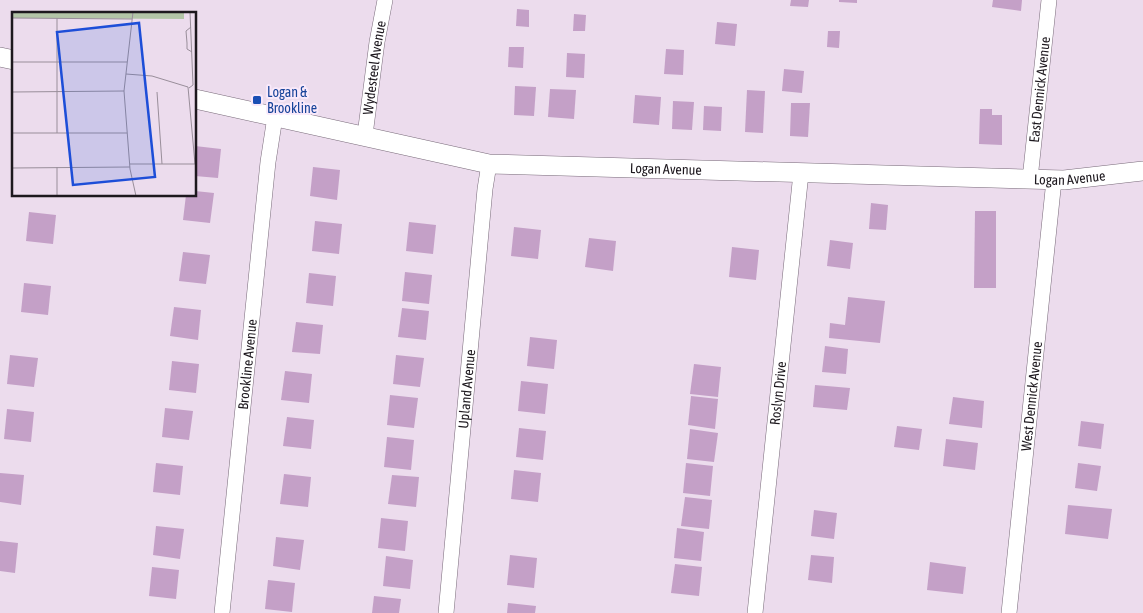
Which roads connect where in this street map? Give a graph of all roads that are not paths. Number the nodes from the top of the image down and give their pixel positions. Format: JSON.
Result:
{"nodes":[{"id":1,"x":385,"y":0,"type":"edge"},
{"id":2,"x":1049,"y":0,"type":"edge"},
{"id":3,"x":196,"y":99,"type":"edge"},
{"id":4,"x":275,"y":116,"type":"junction"},
{"id":5,"x":365,"y":135,"type":"junction"},
{"id":6,"x":489,"y":164,"type":"junction"},
{"id":7,"x":1143,"y":171,"type":"edge"},
{"id":8,"x":801,"y":173,"type":"junction"},
{"id":9,"x":1030,"y":179,"type":"junction"},
{"id":10,"x":1054,"y":180,"type":"junction"},
{"id":11,"x":222,"y":613,"type":"edge"},
{"id":12,"x":446,"y":613,"type":"edge"},
{"id":13,"x":755,"y":613,"type":"edge"},
{"id":14,"x":1008,"y":613,"type":"edge"}],
"edges":[{"from":1,"to":5,"type":"street","name":"Wydesteel Avenue"},
{"from":2,"to":9,"type":"street","name":"East Dennick Avenue"},
{"from":3,"to":4,"type":"street","name":"Logan Avenue"},
{"from":4,"to":5,"type":"street","name":"Logan Avenue"},
{"from":4,"to":11,"type":"street","name":"Brookline Avenue"},
{"from":5,"to":6,"type":"street","name":"Logan Avenue"},
{"from":6,"to":8,"type":"street","name":"Logan Avenue"},
{"from":6,"to":12,"type":"street","name":"Upland Avenue"},
{"from":7,"to":10,"type":"street","name":"Logan Avenue"},
{"from":8,"to":9,"type":"street","name":"Logan Avenue"},
{"from":8,"to":13,"type":"street","name":"Roslyn Drive"},
{"from":9,"to":10,"type":"street","name":"Logan Avenue"},
{"from":10,"to":14,"type":"street","name":"West Dennick Avenue"}]}
